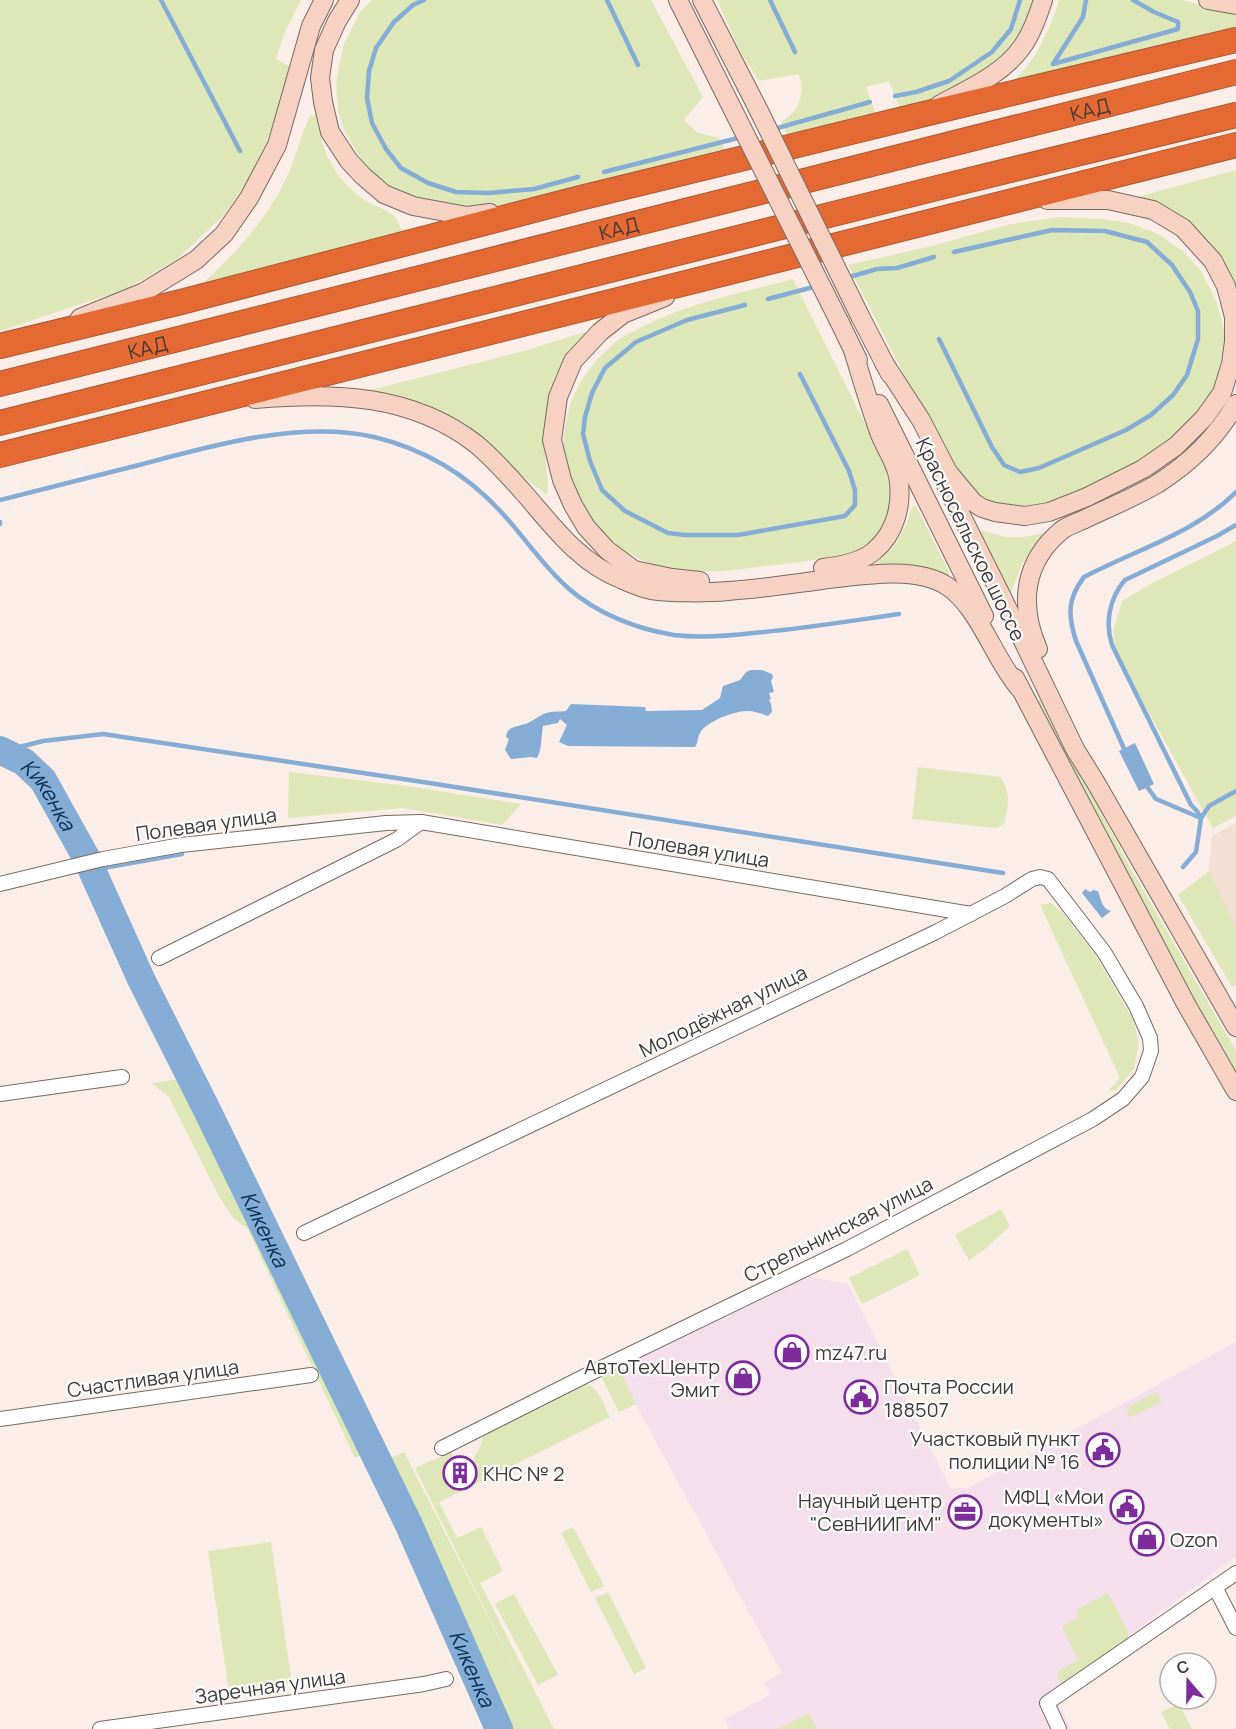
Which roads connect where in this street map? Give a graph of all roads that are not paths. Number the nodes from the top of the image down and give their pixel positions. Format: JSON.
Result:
{"nodes":[{"id":1,"x":324,"y":0,"type":"edge"},
{"id":2,"x":350,"y":0,"type":"edge"},
{"id":3,"x":678,"y":0,"type":"edge"},
{"id":4,"x":702,"y":0,"type":"edge"},
{"id":5,"x":709,"y":0,"type":"edge"},
{"id":6,"x":1043,"y":0,"type":"edge"},
{"id":7,"x":1208,"y":0,"type":"edge"},
{"id":8,"x":1236,"y":5,"type":"edge"},
{"id":9,"x":1236,"y":40,"type":"edge"},
{"id":10,"x":727,"y":47,"type":"junction"},
{"id":11,"x":1236,"y":72,"type":"edge"},
{"id":12,"x":920,"y":115,"type":"junction"},
{"id":13,"x":1236,"y":115,"type":"edge"},
{"id":14,"x":1236,"y":145,"type":"edge"},
{"id":15,"x":580,"y":198,"type":"junction"},
{"id":16,"x":1018,"y":201,"type":"junction"},
{"id":17,"x":749,"y":266,"type":"junction"},
{"id":18,"x":43,"y":334,"type":"junction"},
{"id":19,"x":0,"y":346,"type":"edge"},
{"id":20,"x":853,"y":350,"type":"junction"},
{"id":21,"x":884,"y":363,"type":"junction"},
{"id":22,"x":0,"y":384,"type":"edge"},
{"id":23,"x":203,"y":404,"type":"junction"},
{"id":24,"x":1236,"y":404,"type":"edge"},
{"id":25,"x":0,"y":423,"type":"edge"},
{"id":26,"x":0,"y":455,"type":"edge"},
{"id":27,"x":1020,"y":689,"type":"junction"},
{"id":28,"x":1096,"y":783,"type":"junction"},
{"id":29,"x":421,"y":822,"type":"junction"},
{"id":30,"x":0,"y":884,"type":"edge"},
{"id":31,"x":971,"y":914,"type":"junction"},
{"id":32,"x":159,"y":958,"type":"dead end"},
{"id":33,"x":1119,"y":977,"type":"joint"},
{"id":34,"x":1230,"y":1008,"type":"edge"},
{"id":35,"x":1236,"y":1027,"type":"edge"},
{"id":36,"x":122,"y":1077,"type":"dead end"},
{"id":37,"x":1236,"y":1091,"type":"edge"},
{"id":38,"x":0,"y":1094,"type":"edge"},
{"id":39,"x":304,"y":1233,"type":"dead end"},
{"id":40,"x":311,"y":1375,"type":"dead end"},
{"id":41,"x":0,"y":1419,"type":"edge"},
{"id":42,"x":442,"y":1448,"type":"dead end"},
{"id":43,"x":1236,"y":1573,"type":"edge"},
{"id":44,"x":1215,"y":1587,"type":"junction"},
{"id":45,"x":1236,"y":1628,"type":"edge"},
{"id":46,"x":446,"y":1679,"type":"dead end"},
{"id":47,"x":100,"y":1729,"type":"edge"},
{"id":48,"x":1059,"y":1729,"type":"edge"}],
"edges":[{"from":1,"to":18,"type":"main road"},
{"from":2,"to":15,"type":"main road"},
{"from":3,"to":20,"type":"main road","name":"Красносельское шоссе","bridge":true},
{"from":4,"to":10,"type":"main road","name":"Красносельское шоссе"},
{"from":5,"to":10,"type":"main road"},
{"from":6,"to":12,"type":"main road"},
{"from":7,"to":8,"type":"main road"},
{"from":9,"to":12,"type":"highway"},
{"from":10,"to":21,"type":"main road","name":"Красносельское шоссе","bridge":true},
{"from":11,"to":22,"type":"highway","name":"КАД"},
{"from":12,"to":15,"type":"highway"},
{"from":13,"to":25,"type":"highway","name":"КАД"},
{"from":14,"to":16,"type":"highway"},
{"from":15,"to":18,"type":"highway"},
{"from":16,"to":17,"type":"highway"},
{"from":16,"to":21,"type":"main road"},
{"from":17,"to":20,"type":"main road"},
{"from":17,"to":23,"type":"highway"},
{"from":18,"to":19,"type":"highway"},
{"from":20,"to":27,"type":"main road","name":"Красносельское шоссе"},
{"from":21,"to":28,"type":"main road","name":"Красносельское шоссе"},
{"from":23,"to":26,"type":"highway"},
{"from":23,"to":27,"type":"main road"},
{"from":24,"to":28,"type":"main road"},
{"from":27,"to":37,"type":"main road","name":"Красносельское шоссе"},
{"from":28,"to":34,"type":"main road","name":"Красносельское шоссе"},
{"from":29,"to":30,"type":"street","name":"Полевая улица"},
{"from":29,"to":31,"type":"street","name":"Полевая улица"},
{"from":29,"to":32,"type":"street"},
{"from":31,"to":33,"type":"street","name":"Молодёжная улица"},
{"from":31,"to":39,"type":"street","name":"Молодёжная улица"},
{"from":33,"to":42,"type":"street","name":"Стрельнинская улица"},
{"from":34,"to":35,"type":"main road","name":"Красносельское шоссе"},
{"from":36,"to":38,"type":"street"},
{"from":40,"to":41,"type":"street","name":"Счастливая улица"},
{"from":43,"to":44,"type":"street"},
{"from":44,"to":45,"type":"street"},
{"from":44,"to":48,"type":"street"},
{"from":46,"to":47,"type":"street","name":"Заречная улица"}]}
